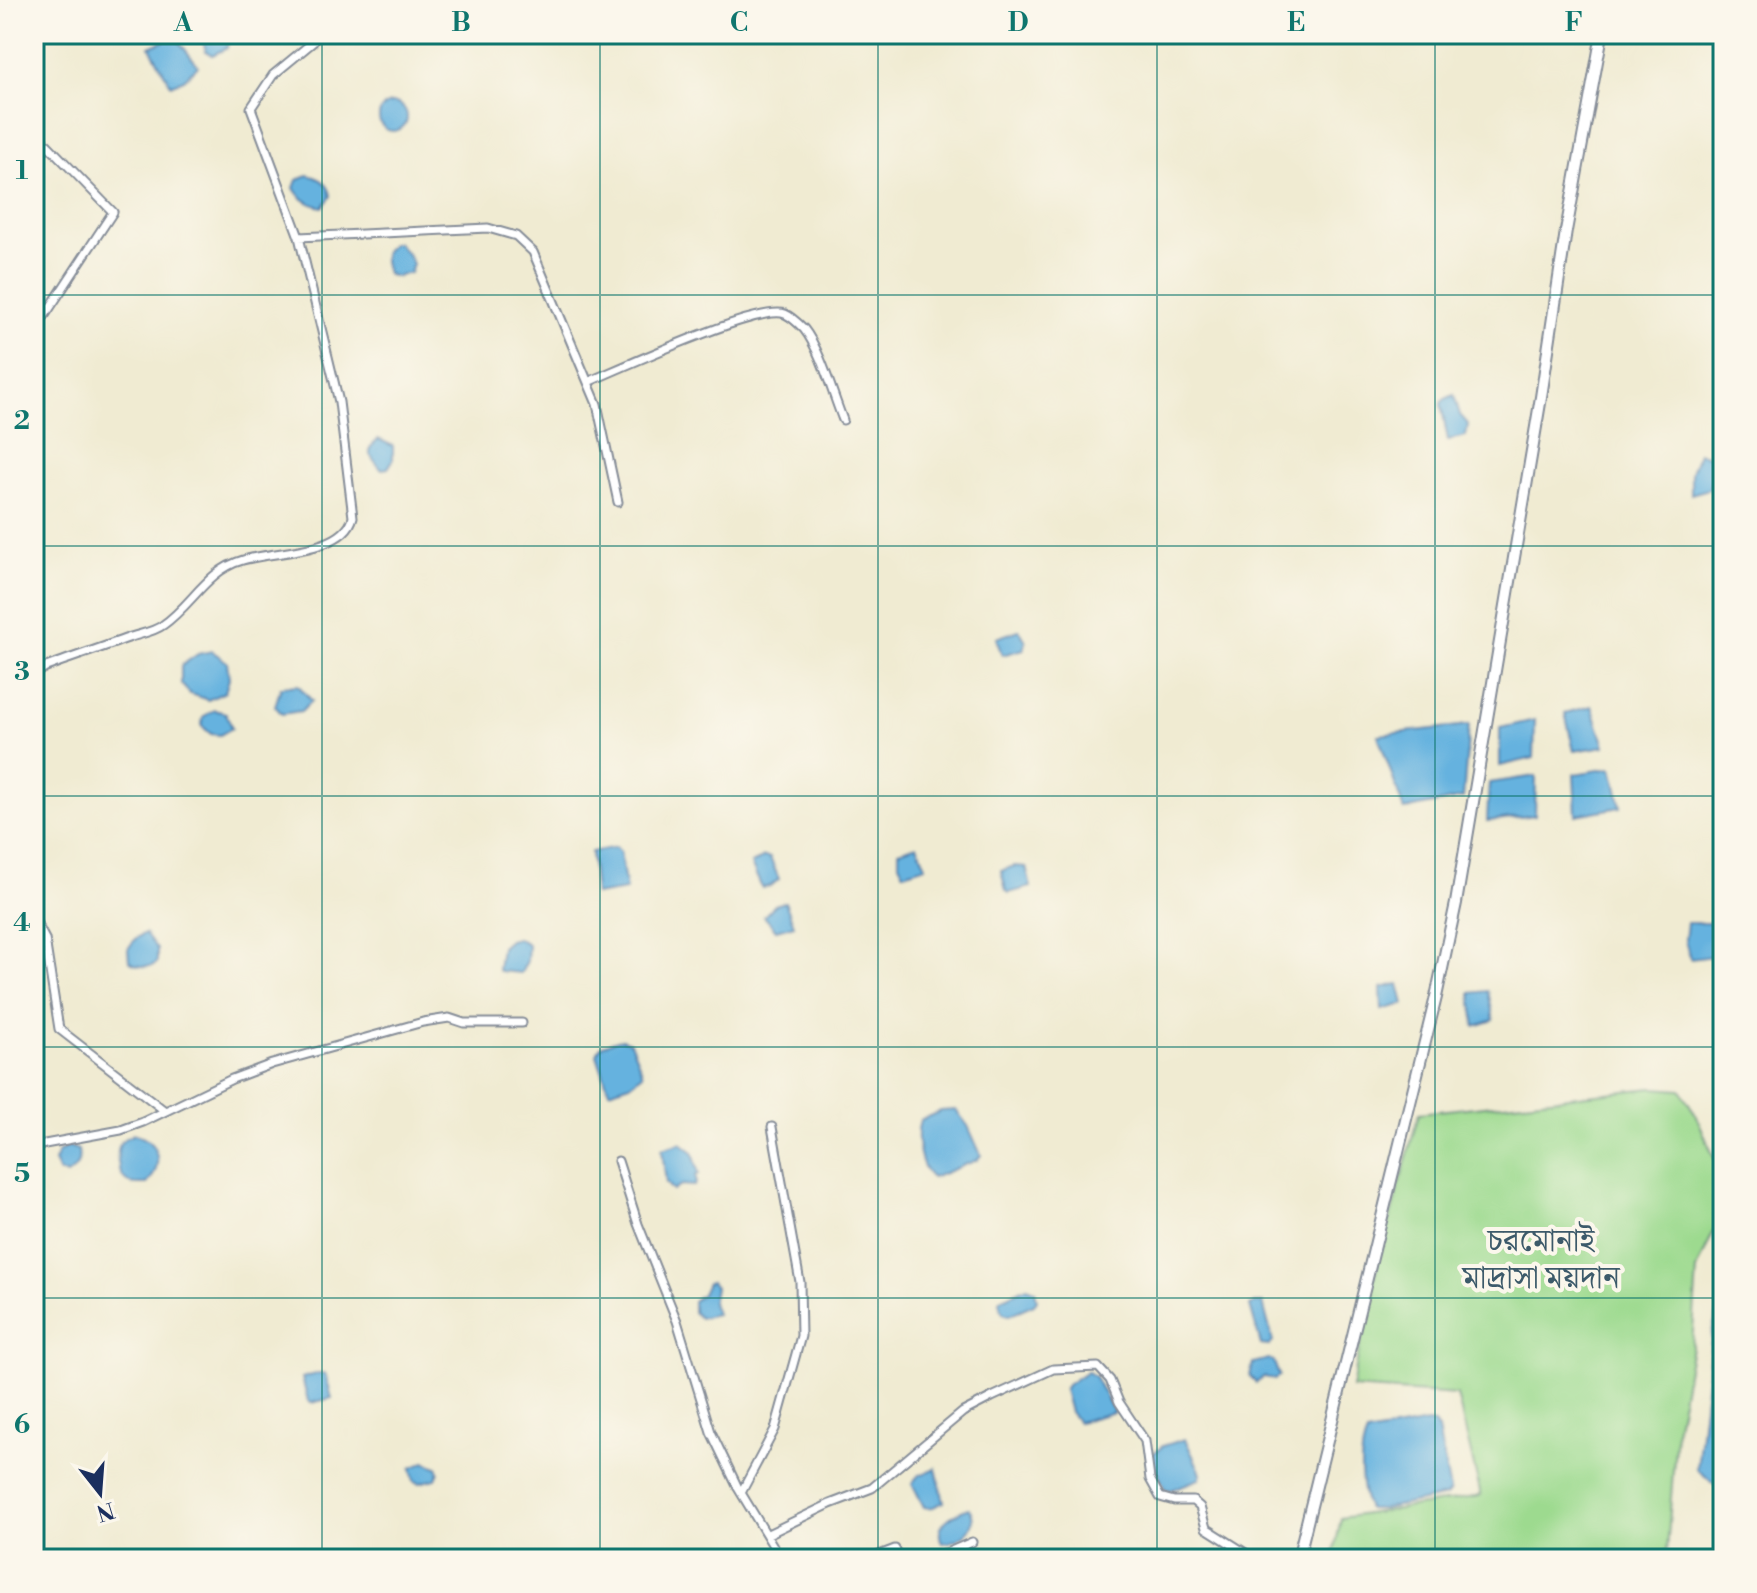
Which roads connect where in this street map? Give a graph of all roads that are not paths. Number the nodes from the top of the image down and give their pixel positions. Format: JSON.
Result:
{"nodes":[{"id":1,"x":316,"y":34,"type":"edge"},
{"id":2,"x":1602,"y":34,"type":"edge"},
{"id":3,"x":34,"y":131,"type":"edge"},
{"id":4,"x":299,"y":237,"type":"junction"},
{"id":5,"x":34,"y":332,"type":"edge"},
{"id":6,"x":588,"y":382,"type":"junction"},
{"id":7,"x":843,"y":420,"type":"dead end"},
{"id":8,"x":618,"y":502,"type":"dead end"},
{"id":9,"x":34,"y":674,"type":"edge"},
{"id":10,"x":34,"y":918,"type":"edge"},
{"id":11,"x":522,"y":1023,"type":"dead end"},
{"id":12,"x":165,"y":1111,"type":"junction"},
{"id":13,"x":772,"y":1127,"type":"dead end"},
{"id":14,"x":34,"y":1146,"type":"edge"},
{"id":15,"x":618,"y":1161,"type":"dead end"},
{"id":16,"x":741,"y":1493,"type":"junction"},
{"id":17,"x":768,"y":1534,"type":"junction"},
{"id":18,"x":972,"y":1542,"type":"dead end"},
{"id":19,"x":781,"y":1559,"type":"edge"},
{"id":20,"x":869,"y":1559,"type":"edge"},
{"id":21,"x":900,"y":1559,"type":"edge"},
{"id":22,"x":932,"y":1559,"type":"edge"},
{"id":23,"x":1255,"y":1559,"type":"edge"},
{"id":24,"x":1298,"y":1559,"type":"edge"}],
"edges":[{"from":1,"to":4,"type":"street"},
{"from":2,"to":24,"type":"main road"},
{"from":3,"to":5,"type":"street"},
{"from":4,"to":6,"type":"street"},
{"from":4,"to":9,"type":"street"},
{"from":6,"to":7,"type":"street"},
{"from":6,"to":8,"type":"street"},
{"from":10,"to":12,"type":"street"},
{"from":11,"to":12,"type":"street"},
{"from":12,"to":14,"type":"street"},
{"from":13,"to":16,"type":"street"},
{"from":15,"to":16,"type":"street"},
{"from":16,"to":17,"type":"street"},
{"from":17,"to":19,"type":"street"},
{"from":17,"to":23,"type":"street"},
{"from":18,"to":22,"type":"street"},
{"from":20,"to":21,"type":"street"}]}
